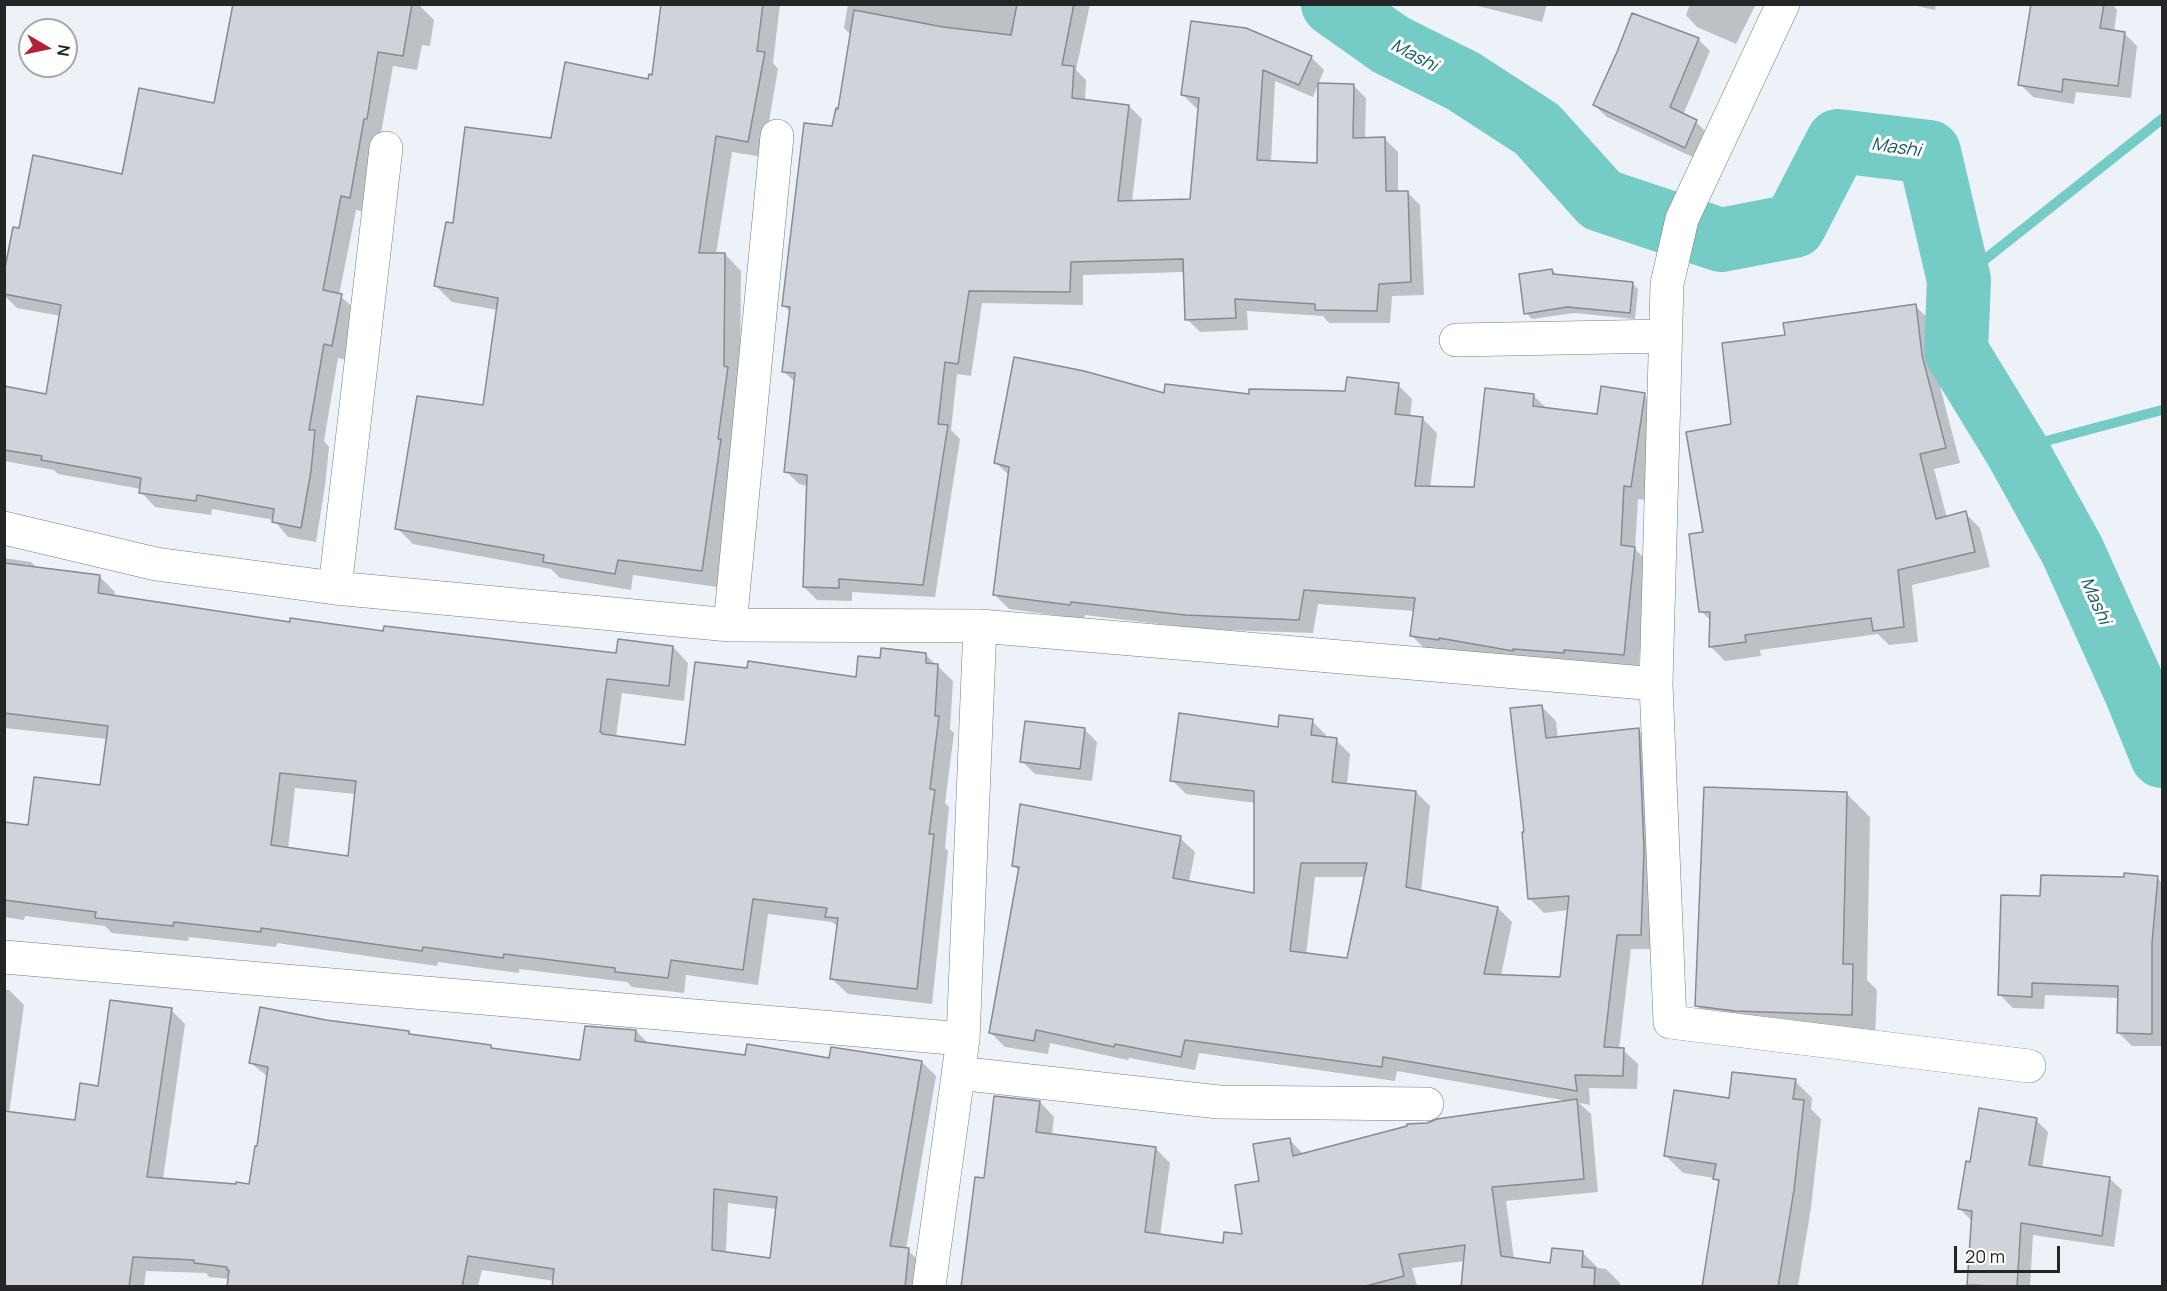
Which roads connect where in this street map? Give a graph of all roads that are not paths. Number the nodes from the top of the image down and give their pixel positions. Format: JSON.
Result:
{"nodes":[{"id":1,"x":1783,"y":4,"type":"edge"},
{"id":2,"x":777,"y":136,"type":"dead end"},
{"id":3,"x":386,"y":148,"type":"dead end"},
{"id":4,"x":1666,"y":336,"type":"junction"},
{"id":5,"x":1456,"y":340,"type":"dead end"},
{"id":6,"x":4,"y":528,"type":"edge"},
{"id":7,"x":335,"y":588,"type":"junction"},
{"id":8,"x":730,"y":625,"type":"junction"},
{"id":9,"x":980,"y":626,"type":"junction"},
{"id":10,"x":1656,"y":684,"type":"junction"},
{"id":11,"x":4,"y":957,"type":"edge"},
{"id":12,"x":963,"y":1039,"type":"junction"},
{"id":13,"x":2029,"y":1066,"type":"dead end"},
{"id":14,"x":958,"y":1073,"type":"junction"},
{"id":15,"x":1427,"y":1104,"type":"dead end"},
{"id":16,"x":928,"y":1287,"type":"edge"}],
"edges":[{"from":1,"to":4,"type":"street"},
{"from":2,"to":8,"type":"street"},
{"from":3,"to":7,"type":"street"},
{"from":4,"to":5,"type":"street"},
{"from":4,"to":10,"type":"street"},
{"from":6,"to":7,"type":"street"},
{"from":7,"to":8,"type":"street"},
{"from":8,"to":9,"type":"street"},
{"from":9,"to":10,"type":"street"},
{"from":9,"to":12,"type":"street"},
{"from":10,"to":13,"type":"street"},
{"from":11,"to":12,"type":"street"},
{"from":12,"to":14,"type":"street"},
{"from":14,"to":15,"type":"street"},
{"from":14,"to":16,"type":"street"}]}
